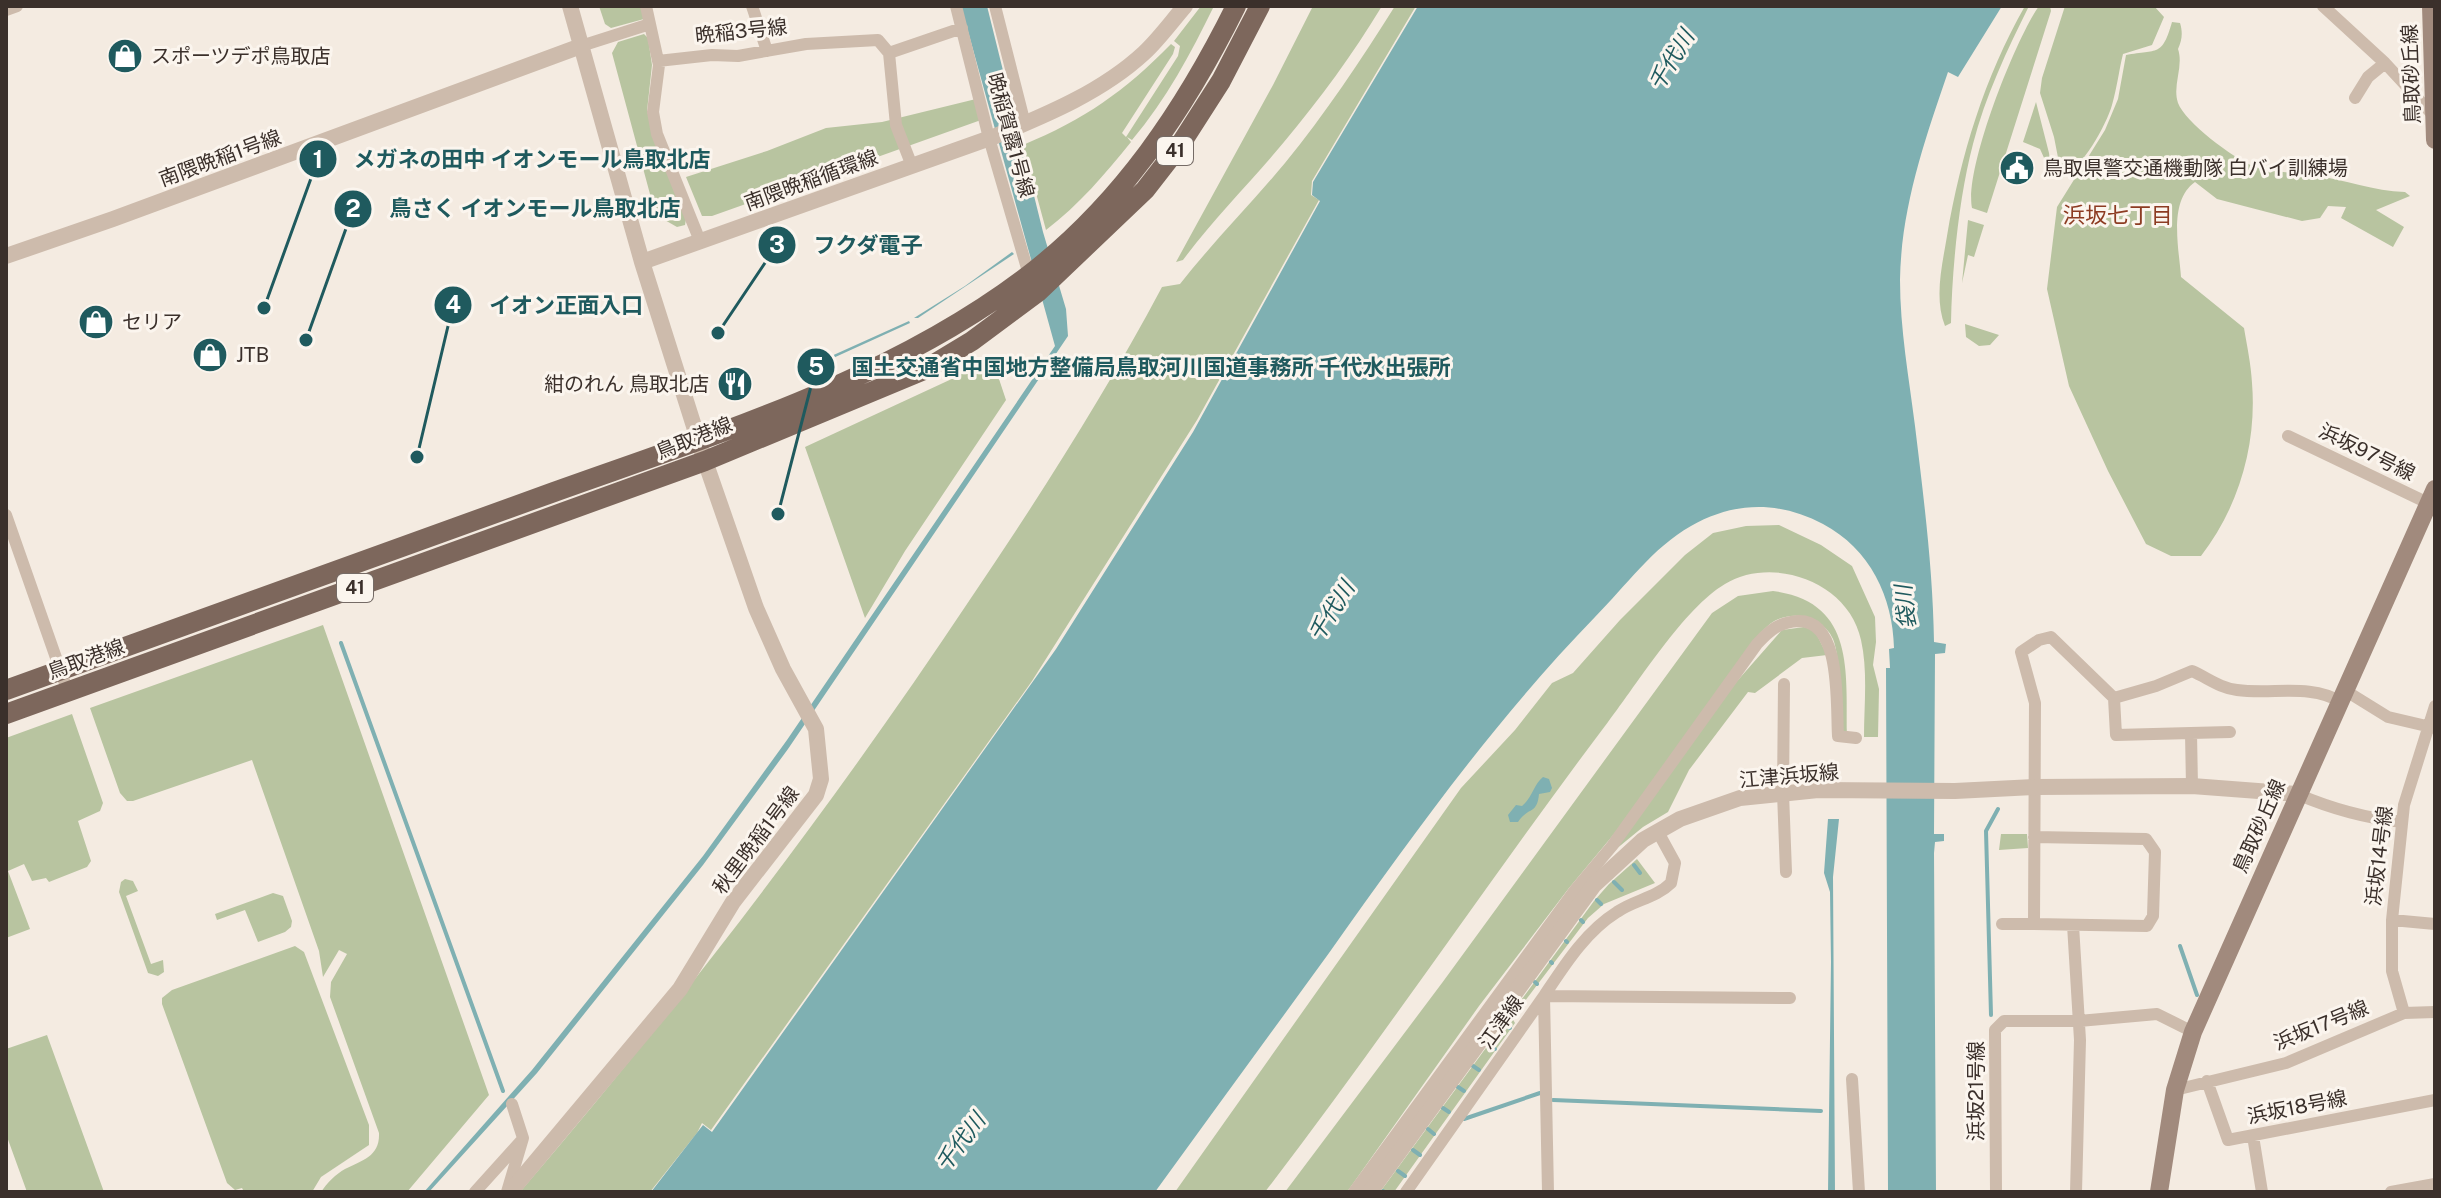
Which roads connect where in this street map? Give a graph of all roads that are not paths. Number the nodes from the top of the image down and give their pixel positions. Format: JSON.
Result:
{"nodes":[{"id":1,"x":17,"y":6,"type":"edge"},
{"id":2,"x":570,"y":6,"type":"edge"},
{"id":3,"x":646,"y":6,"type":"edge"},
{"id":4,"x":752,"y":6,"type":"edge"},
{"id":5,"x":956,"y":6,"type":"edge"},
{"id":6,"x":995,"y":6,"type":"edge"},
{"id":7,"x":1185,"y":6,"type":"edge"},
{"id":8,"x":1236,"y":6,"type":"edge"},
{"id":9,"x":1260,"y":6,"type":"edge"},
{"id":10,"x":2323,"y":6,"type":"edge"},
{"id":11,"x":2431,"y":6,"type":"edge"},
{"id":12,"x":6,"y":10,"type":"edge"},
{"id":13,"x":650,"y":24,"type":"junction"},
{"id":14,"x":962,"y":28,"type":"junction"},
{"id":15,"x":581,"y":46,"type":"junction"},
{"id":16,"x":767,"y":51,"type":"junction"},
{"id":17,"x":889,"y":53,"type":"junction"},
{"id":18,"x":658,"y":61,"type":"junction"},
{"id":19,"x":2385,"y":63,"type":"junction"},
{"id":20,"x":2355,"y":98,"type":"dead end"},
{"id":21,"x":2433,"y":115,"type":"junction"},
{"id":22,"x":1023,"y":124,"type":"junction"},
{"id":23,"x":991,"y":138,"type":"junction"},
{"id":24,"x":2435,"y":140,"type":"edge"},
{"id":25,"x":912,"y":166,"type":"junction"},
{"id":26,"x":700,"y":241,"type":"junction"},
{"id":27,"x":6,"y":256,"type":"edge"},
{"id":28,"x":642,"y":262,"type":"junction"},
{"id":29,"x":1033,"y":280,"type":"junction"},
{"id":30,"x":2288,"y":436,"type":"dead end"},
{"id":31,"x":698,"y":440,"type":"junction"},
{"id":32,"x":705,"y":461,"type":"junction"},
{"id":33,"x":2433,"y":500,"type":"edge"},
{"id":34,"x":6,"y":515,"type":"edge"},
{"id":35,"x":60,"y":670,"type":"junction"},
{"id":36,"x":1784,"y":684,"type":"dead end"},
{"id":37,"x":6,"y":690,"type":"edge"},
{"id":38,"x":68,"y":692,"type":"junction"},
{"id":39,"x":2344,"y":696,"type":"junction"},
{"id":40,"x":2114,"y":698,"type":"junction"},
{"id":41,"x":2435,"y":706,"type":"edge"},
{"id":42,"x":6,"y":714,"type":"edge"},
{"id":43,"x":2432,"y":727,"type":"edge"},
{"id":44,"x":2230,"y":732,"type":"dead end"},
{"id":45,"x":2191,"y":733,"type":"junction"},
{"id":46,"x":1856,"y":738,"type":"dead end"},
{"id":47,"x":2192,"y":786,"type":"junction"},
{"id":48,"x":2036,"y":787,"type":"junction"},
{"id":49,"x":1783,"y":793,"type":"junction"},
{"id":50,"x":2297,"y":794,"type":"junction"},
{"id":51,"x":2402,"y":822,"type":"junction"},
{"id":52,"x":1658,"y":832,"type":"junction"},
{"id":53,"x":2034,"y":837,"type":"junction"},
{"id":54,"x":1786,"y":872,"type":"dead end"},
{"id":55,"x":2392,"y":920,"type":"junction"},
{"id":56,"x":2002,"y":924,"type":"dead end"},
{"id":57,"x":2034,"y":924,"type":"junction"},
{"id":58,"x":2435,"y":924,"type":"edge"},
{"id":59,"x":2073,"y":925,"type":"junction"},
{"id":60,"x":1544,"y":996,"type":"junction"},
{"id":61,"x":1790,"y":998,"type":"dead end"},
{"id":62,"x":2435,"y":1012,"type":"edge"},
{"id":63,"x":2404,"y":1013,"type":"junction"},
{"id":64,"x":2079,"y":1021,"type":"junction"},
{"id":65,"x":2193,"y":1032,"type":"junction"},
{"id":66,"x":1852,"y":1079,"type":"dead end"},
{"id":67,"x":2207,"y":1081,"type":"junction"},
{"id":68,"x":2175,"y":1090,"type":"junction"},
{"id":69,"x":2435,"y":1100,"type":"edge"},
{"id":70,"x":512,"y":1104,"type":"dead end"},
{"id":71,"x":2253,"y":1136,"type":"junction"},
{"id":72,"x":523,"y":1138,"type":"junction"},
{"id":73,"x":2435,"y":1184,"type":"edge"},
{"id":74,"x":475,"y":1192,"type":"edge"},
{"id":75,"x":508,"y":1192,"type":"edge"},
{"id":76,"x":1354,"y":1192,"type":"edge"},
{"id":77,"x":1370,"y":1192,"type":"edge"},
{"id":78,"x":1407,"y":1192,"type":"edge"},
{"id":79,"x":1548,"y":1192,"type":"edge"},
{"id":80,"x":1859,"y":1192,"type":"edge"},
{"id":81,"x":1996,"y":1192,"type":"edge"},
{"id":82,"x":2076,"y":1192,"type":"edge"},
{"id":83,"x":2159,"y":1192,"type":"edge"},
{"id":84,"x":2262,"y":1192,"type":"edge"},
{"id":85,"x":2391,"y":1192,"type":"edge"}],
"edges":[{"from":1,"to":12,"type":"street"},
{"from":2,"to":15,"type":"street","name":"秋里晩稲1号線"},
{"from":3,"to":13,"type":"street"},
{"from":4,"to":16,"type":"street"},
{"from":5,"to":14,"type":"street","name":"晩稲賀露1号線"},
{"from":6,"to":22,"type":"street"},
{"from":7,"to":22,"type":"street"},
{"from":8,"to":29,"type":"main road","name":"鳥取港線","number":"41"},
{"from":9,"to":29,"type":"main road","name":"鳥取港線","number":"41"},
{"from":10,"to":19,"type":"street"},
{"from":11,"to":21,"type":"main road","name":"鳥取砂丘線"},
{"from":13,"to":15,"type":"street"},
{"from":13,"to":18,"type":"street"},
{"from":14,"to":17,"type":"street"},
{"from":14,"to":23,"type":"street","name":"晩稲賀露1号線"},
{"from":15,"to":27,"type":"street","name":"南隈晩稲1号線"},
{"from":15,"to":28,"type":"street","name":"秋里晩稲1号線"},
{"from":16,"to":17,"type":"street","name":"晩稲3号線"},
{"from":16,"to":18,"type":"street","name":"晩稲3号線"},
{"from":17,"to":25,"type":"street"},
{"from":18,"to":26,"type":"street"},
{"from":19,"to":20,"type":"street"},
{"from":19,"to":21,"type":"street"},
{"from":21,"to":24,"type":"main road","name":"鳥取砂丘線"},
{"from":22,"to":23,"type":"street","name":"南隈晩稲循環線"},
{"from":23,"to":25,"type":"street","name":"南隈晩稲循環線"},
{"from":23,"to":29,"type":"street","name":"晩稲賀露1号線"},
{"from":25,"to":26,"type":"street","name":"南隈晩稲循環線"},
{"from":26,"to":28,"type":"street","name":"南隈晩稲循環線"},
{"from":28,"to":31,"type":"street","name":"秋里晩稲1号線"},
{"from":29,"to":31,"type":"main road","name":"鳥取港線","number":"41"},
{"from":29,"to":32,"type":"main road","name":"鳥取港線","number":"41"},
{"from":30,"to":33,"type":"street","name":"浜坂97号線"},
{"from":31,"to":32,"type":"street","name":"秋里晩稲1号線"},
{"from":31,"to":35,"type":"main road","name":"鳥取港線","number":"41"},
{"from":32,"to":38,"type":"main road","name":"鳥取港線","number":"41"},
{"from":32,"to":75,"type":"street","name":"秋里晩稲1号線"},
{"from":33,"to":39,"type":"main road","name":"鳥取砂丘線"},
{"from":34,"to":35,"type":"street"},
{"from":35,"to":37,"type":"main road","name":"鳥取港線","number":"41"},
{"from":35,"to":38,"type":"street"},
{"from":36,"to":49,"type":"street"},
{"from":38,"to":42,"type":"main road","name":"鳥取港線","number":"41"},
{"from":39,"to":40,"type":"street"},
{"from":39,"to":43,"type":"street"},
{"from":39,"to":50,"type":"main road","name":"鳥取砂丘線"},
{"from":40,"to":45,"type":"street"},
{"from":40,"to":48,"type":"street"},
{"from":41,"to":43,"type":"street","name":"浜坂14号線"},
{"from":43,"to":51,"type":"street","name":"浜坂14号線"},
{"from":44,"to":45,"type":"street"},
{"from":45,"to":47,"type":"street"},
{"from":46,"to":76,"type":"street"},
{"from":47,"to":48,"type":"street","name":"江津浜坂線"},
{"from":47,"to":50,"type":"street","name":"江津浜坂線"},
{"from":48,"to":49,"type":"street","name":"江津浜坂線"},
{"from":48,"to":53,"type":"street"},
{"from":49,"to":52,"type":"street","name":"江津浜坂線"},
{"from":49,"to":54,"type":"street"},
{"from":50,"to":51,"type":"street"},
{"from":50,"to":65,"type":"main road","name":"鳥取砂丘線"},
{"from":51,"to":55,"type":"street","name":"浜坂14号線"},
{"from":52,"to":60,"type":"street"},
{"from":52,"to":77,"type":"street","name":"江津浜坂線"},
{"from":53,"to":57,"type":"street"},
{"from":53,"to":59,"type":"street"},
{"from":55,"to":58,"type":"street"},
{"from":55,"to":63,"type":"street","name":"浜坂14号線"},
{"from":56,"to":57,"type":"street"},
{"from":57,"to":59,"type":"street"},
{"from":59,"to":64,"type":"street"},
{"from":60,"to":61,"type":"street"},
{"from":60,"to":78,"type":"street","name":"江津線"},
{"from":60,"to":79,"type":"street","name":"江津線"},
{"from":62,"to":63,"type":"street","name":"浜坂17号線"},
{"from":63,"to":67,"type":"street","name":"浜坂17号線"},
{"from":64,"to":65,"type":"street","name":"浜坂21号線"},
{"from":64,"to":81,"type":"street","name":"浜坂21号線"},
{"from":64,"to":82,"type":"street"},
{"from":65,"to":68,"type":"main road","name":"鳥取砂丘線"},
{"from":66,"to":80,"type":"street"},
{"from":67,"to":68,"type":"street","name":"浜坂17号線"},
{"from":67,"to":71,"type":"street","name":"浜坂18号線"},
{"from":68,"to":83,"type":"main road","name":"鳥取砂丘線"},
{"from":69,"to":71,"type":"street","name":"浜坂18号線"},
{"from":70,"to":72,"type":"street"},
{"from":71,"to":84,"type":"street"},
{"from":72,"to":74,"type":"street"},
{"from":72,"to":75,"type":"street"},
{"from":73,"to":85,"type":"street"}]}
